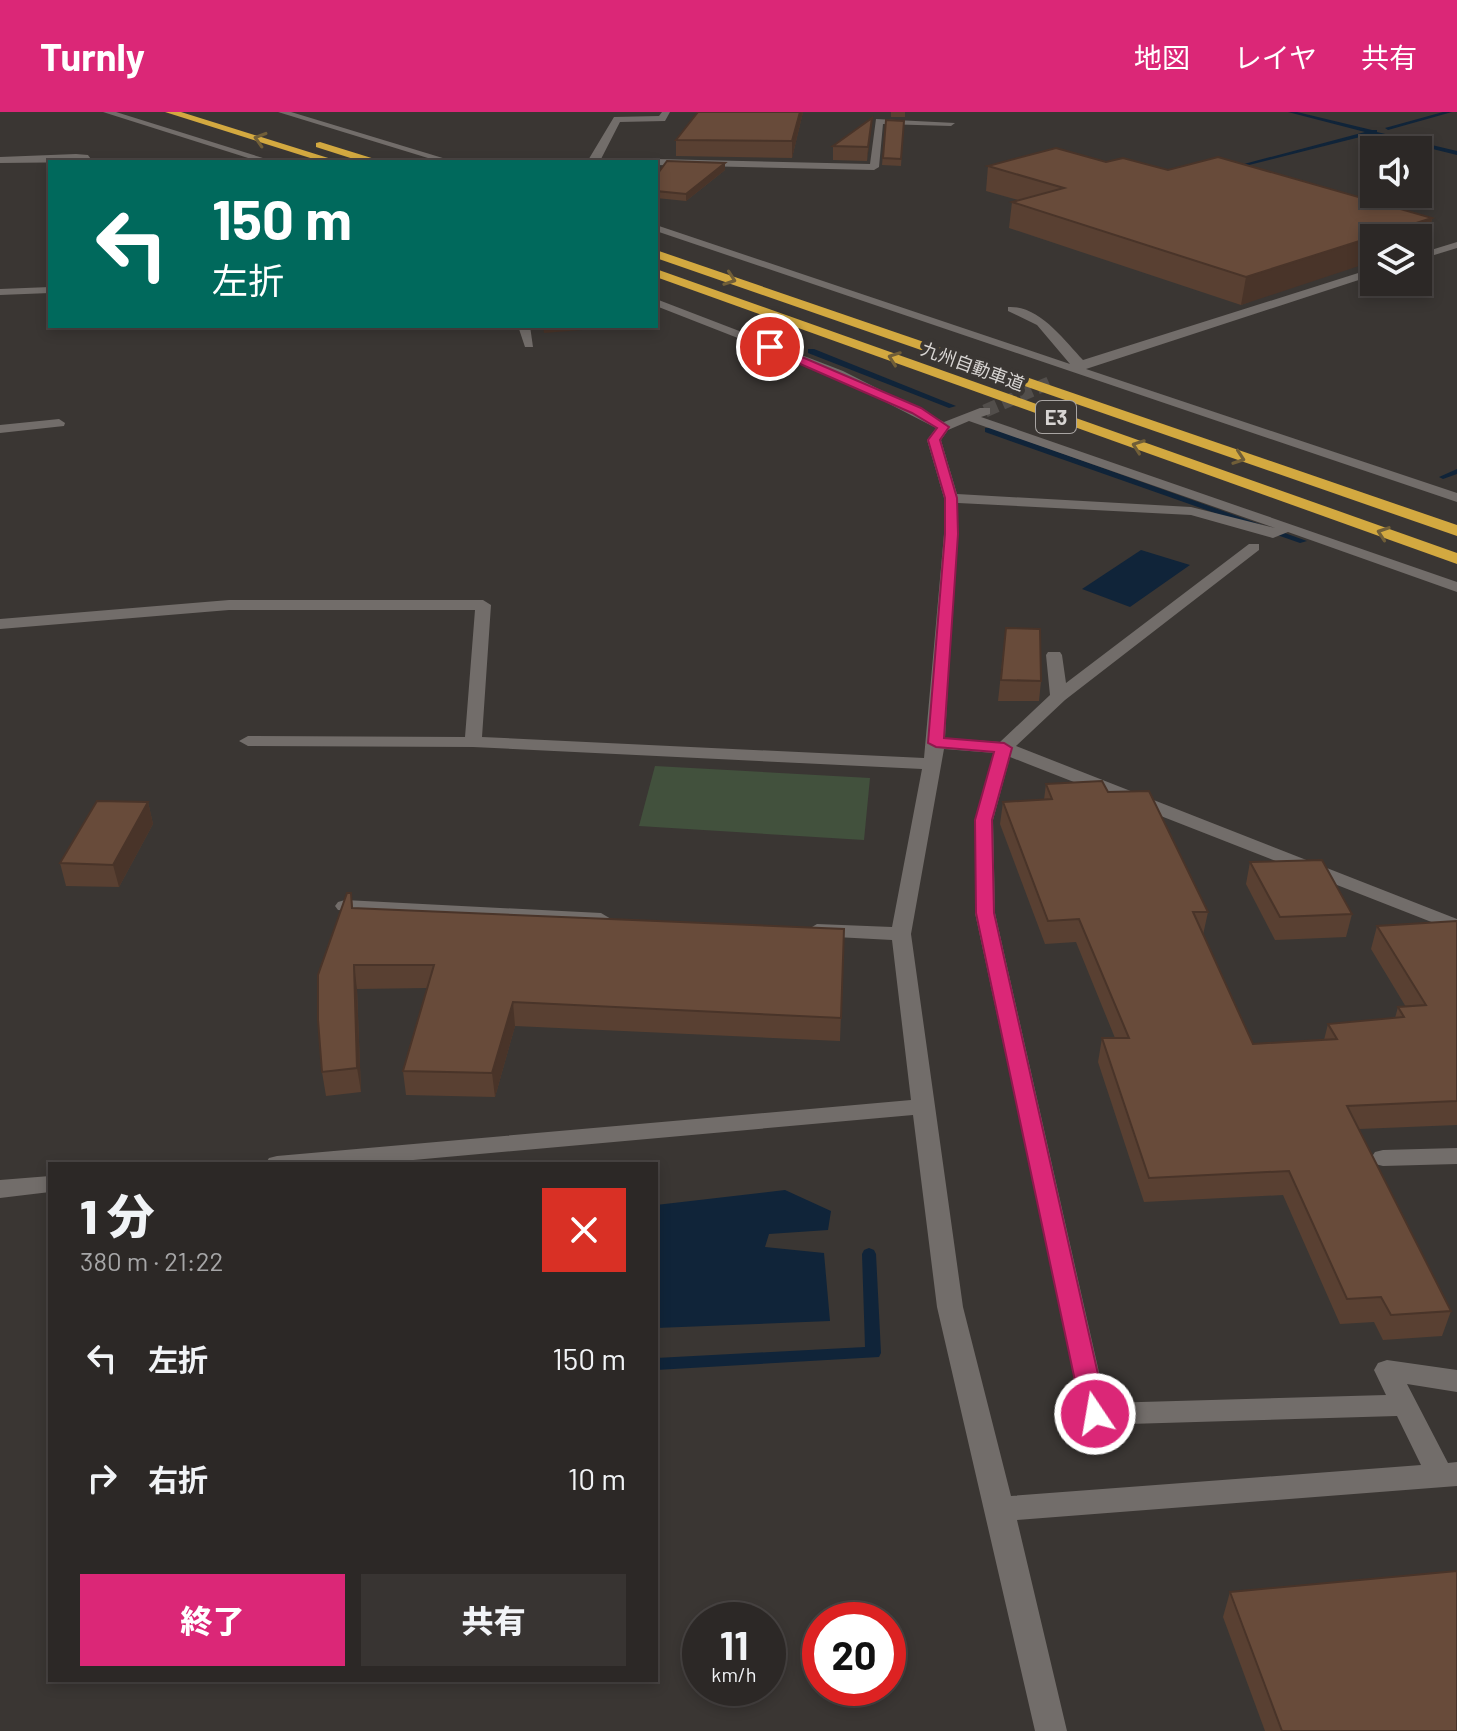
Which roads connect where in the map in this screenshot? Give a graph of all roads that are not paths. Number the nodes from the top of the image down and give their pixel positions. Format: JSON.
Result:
{"nodes":[{"id":1,"x":107,"y":112,"type":"edge"},
{"id":2,"x":170,"y":112,"type":"edge"},
{"id":3,"x":214,"y":112,"type":"edge"},
{"id":4,"x":282,"y":112,"type":"edge"},
{"id":5,"x":666,"y":112,"type":"edge"},
{"id":6,"x":951,"y":123,"type":"dead end"},
{"id":7,"x":0,"y":160,"type":"edge"},
{"id":8,"x":87,"y":160,"type":"edge"},
{"id":9,"x":264,"y":160,"type":"edge"},
{"id":10,"x":328,"y":160,"type":"edge"},
{"id":11,"x":368,"y":160,"type":"edge"},
{"id":12,"x":444,"y":160,"type":"edge"},
{"id":13,"x":595,"y":160,"type":"edge"},
{"id":14,"x":658,"y":162,"type":"edge"},
{"id":15,"x":658,"y":229,"type":"edge"},
{"id":16,"x":1457,"y":245,"type":"edge"},
{"id":17,"x":1432,"y":253,"type":"edge"},
{"id":18,"x":658,"y":255,"type":"edge"},
{"id":19,"x":658,"y":274,"type":"edge"},
{"id":20,"x":1360,"y":276,"type":"edge"},
{"id":21,"x":48,"y":290,"type":"edge"},
{"id":22,"x":0,"y":292,"type":"edge"},
{"id":23,"x":658,"y":303,"type":"edge"},
{"id":24,"x":1012,"y":309,"type":"dead end"},
{"id":25,"x":525,"y":328,"type":"edge"},
{"id":26,"x":529,"y":344,"type":"dead end"},
{"id":27,"x":1075,"y":369,"type":"junction"},
{"id":28,"x":1051,"y":382,"type":"tunnel mouth"},
{"id":29,"x":985,"y":411,"type":"tunnel mouth"},
{"id":30,"x":969,"y":417,"type":"junction"},
{"id":31,"x":59,"y":423,"type":"dead end"},
{"id":32,"x":943,"y":427,"type":"junction"},
{"id":33,"x":0,"y":429,"type":"edge"},
{"id":34,"x":951,"y":498,"type":"junction"},
{"id":35,"x":1457,"y":498,"type":"edge"},
{"id":36,"x":1280,"y":530,"type":"junction"},
{"id":37,"x":1457,"y":531,"type":"edge"},
{"id":38,"x":1254,"y":547,"type":"dead end"},
{"id":39,"x":1457,"y":559,"type":"edge"},
{"id":40,"x":1457,"y":587,"type":"edge"},
{"id":41,"x":0,"y":624,"type":"edge"},
{"id":42,"x":1054,"y":655,"type":"dead end"},
{"id":43,"x":1059,"y":696,"type":"junction"},
{"id":44,"x":248,"y":741,"type":"dead end"},
{"id":45,"x":473,"y":742,"type":"junction"},
{"id":46,"x":936,"y":743,"type":"junction"},
{"id":47,"x":1004,"y":748,"type":"junction"},
{"id":48,"x":933,"y":764,"type":"junction"},
{"id":49,"x":345,"y":906,"type":"edge"},
{"id":50,"x":615,"y":919,"type":"edge"},
{"id":51,"x":1457,"y":926,"type":"edge"},
{"id":52,"x":790,"y":928,"type":"edge"},
{"id":53,"x":901,"y":934,"type":"junction"},
{"id":54,"x":926,"y":1106,"type":"junction"},
{"id":55,"x":1457,"y":1156,"type":"edge"},
{"id":56,"x":1383,"y":1158,"type":"dead end"},
{"id":57,"x":299,"y":1162,"type":"edge"},
{"id":58,"x":48,"y":1184,"type":"edge"},
{"id":59,"x":0,"y":1189,"type":"edge"},
{"id":60,"x":1457,"y":1381,"type":"edge"},
{"id":61,"x":1405,"y":1405,"type":"junction"},
{"id":62,"x":1449,"y":1475,"type":"edge"},
{"id":63,"x":1000,"y":1509,"type":"junction"},
{"id":64,"x":1051,"y":1731,"type":"edge"}],
"edges":[{"from":1,"to":9,"type":"street"},
{"from":10,"to":2,"type":"highway","one_way":true},
{"from":3,"to":11,"type":"highway"},
{"from":4,"to":12,"type":"street"},
{"from":5,"to":13,"type":"street"},
{"from":6,"to":14,"type":"street"},
{"from":7,"to":8,"type":"street"},
{"from":15,"to":27,"type":"street"},
{"from":16,"to":17,"type":"street"},
{"from":18,"to":37,"type":"highway","name":"九州自動車道","number":"E3","one_way":true},
{"from":39,"to":19,"type":"highway","name":"九州自動車道","number":"E3","one_way":true},
{"from":20,"to":27,"type":"street"},
{"from":21,"to":22,"type":"street"},
{"from":23,"to":32,"type":"street"},
{"from":24,"to":27,"type":"street"},
{"from":25,"to":26,"type":"street"},
{"from":27,"to":28,"type":"street"},
{"from":27,"to":35,"type":"street"},
{"from":29,"to":30,"type":"street"},
{"from":30,"to":32,"type":"street"},
{"from":30,"to":36,"type":"street"},
{"from":31,"to":33,"type":"street"},
{"from":32,"to":34,"type":"street"},
{"from":34,"to":36,"type":"street"},
{"from":34,"to":46,"type":"street"},
{"from":36,"to":40,"type":"street"},
{"from":38,"to":43,"type":"street"},
{"from":41,"to":45,"type":"street"},
{"from":42,"to":43,"type":"street"},
{"from":43,"to":47,"type":"street"},
{"from":44,"to":45,"type":"street"},
{"from":45,"to":48,"type":"street"},
{"from":46,"to":47,"type":"street"},
{"from":46,"to":48,"type":"street"},
{"from":47,"to":51,"type":"street"},
{"from":47,"to":61,"type":"street"},
{"from":48,"to":53,"type":"street"},
{"from":49,"to":50,"type":"street"},
{"from":52,"to":53,"type":"street"},
{"from":53,"to":54,"type":"street"},
{"from":54,"to":57,"type":"street"},
{"from":54,"to":63,"type":"street"},
{"from":55,"to":56,"type":"street"},
{"from":58,"to":59,"type":"street"},
{"from":60,"to":61,"type":"street"},
{"from":61,"to":62,"type":"street"},
{"from":62,"to":63,"type":"street"},
{"from":63,"to":64,"type":"street"}]}
